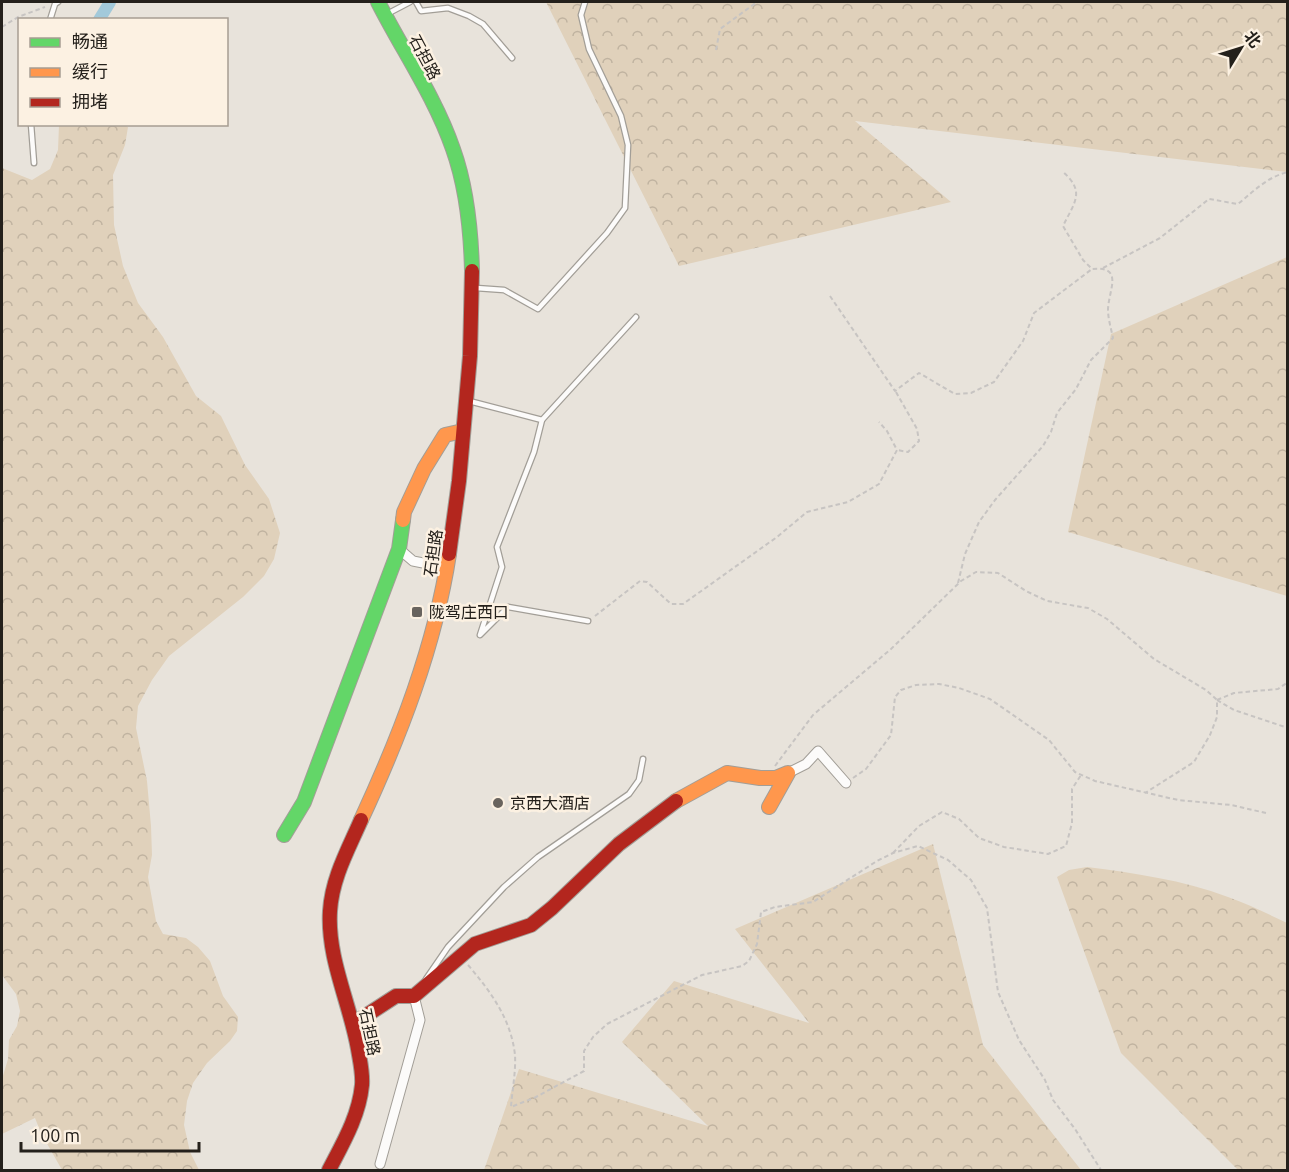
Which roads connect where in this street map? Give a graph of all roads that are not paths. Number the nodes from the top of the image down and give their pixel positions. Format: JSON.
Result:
{"nodes":[{"id":1,"x":378,"y":2,"type":"edge"},
{"id":2,"x":410,"y":2,"type":"edge"},
{"id":3,"x":416,"y":2,"type":"edge"},
{"id":4,"x":585,"y":2,"type":"edge"},
{"id":5,"x":56,"y":3,"type":"edge"},
{"id":6,"x":385,"y":15,"type":"junction"},
{"id":7,"x":51,"y":18,"type":"edge"},
{"id":8,"x":512,"y":58,"type":"dead end"},
{"id":9,"x":31,"y":126,"type":"edge"},
{"id":10,"x":34,"y":163,"type":"dead end"},
{"id":11,"x":472,"y":287,"type":"junction"},
{"id":12,"x":636,"y":317,"type":"dead end"},
{"id":13,"x":466,"y":401,"type":"junction"},
{"id":14,"x":542,"y":420,"type":"junction"},
{"id":15,"x":463,"y":431,"type":"junction"},
{"id":16,"x":399,"y":549,"type":"junction"},
{"id":17,"x":448,"y":568,"type":"junction"},
{"id":18,"x":588,"y":621,"type":"road end"},
{"id":19,"x":643,"y":759,"type":"dead end"},
{"id":20,"x":788,"y":773,"type":"junction"},
{"id":21,"x":846,"y":783,"type":"road end"},
{"id":22,"x":769,"y":807,"type":"dead end"},
{"id":23,"x":284,"y":835,"type":"dead end"},
{"id":24,"x":414,"y":996,"type":"junction"},
{"id":25,"x":353,"y":1024,"type":"junction"},
{"id":26,"x":380,"y":1164,"type":"dead end"},
{"id":27,"x":329,"y":1170,"type":"edge"}],
"edges":[{"from":1,"to":6,"type":"main road","name":"石担路"},
{"from":2,"to":6,"type":"lane"},
{"from":3,"to":8,"type":"lane"},
{"from":4,"to":11,"type":"lane"},
{"from":5,"to":7,"type":"lane"},
{"from":6,"to":11,"type":"main road","name":"石担路"},
{"from":9,"to":10,"type":"lane"},
{"from":11,"to":13,"type":"main road","name":"石担路"},
{"from":12,"to":14,"type":"lane"},
{"from":13,"to":14,"type":"lane"},
{"from":13,"to":15,"type":"main road","name":"石担路"},
{"from":14,"to":18,"type":"lane"},
{"from":15,"to":16,"type":"main road"},
{"from":15,"to":17,"type":"main road","name":"石担路"},
{"from":16,"to":17,"type":"street"},
{"from":16,"to":23,"type":"main road"},
{"from":17,"to":25,"type":"main road","name":"石担路"},
{"from":19,"to":24,"type":"lane"},
{"from":20,"to":21,"type":"street"},
{"from":20,"to":22,"type":"main road"},
{"from":20,"to":24,"type":"main road"},
{"from":24,"to":25,"type":"main road"},
{"from":24,"to":26,"type":"street"},
{"from":25,"to":27,"type":"main road","name":"石担路"}]}
